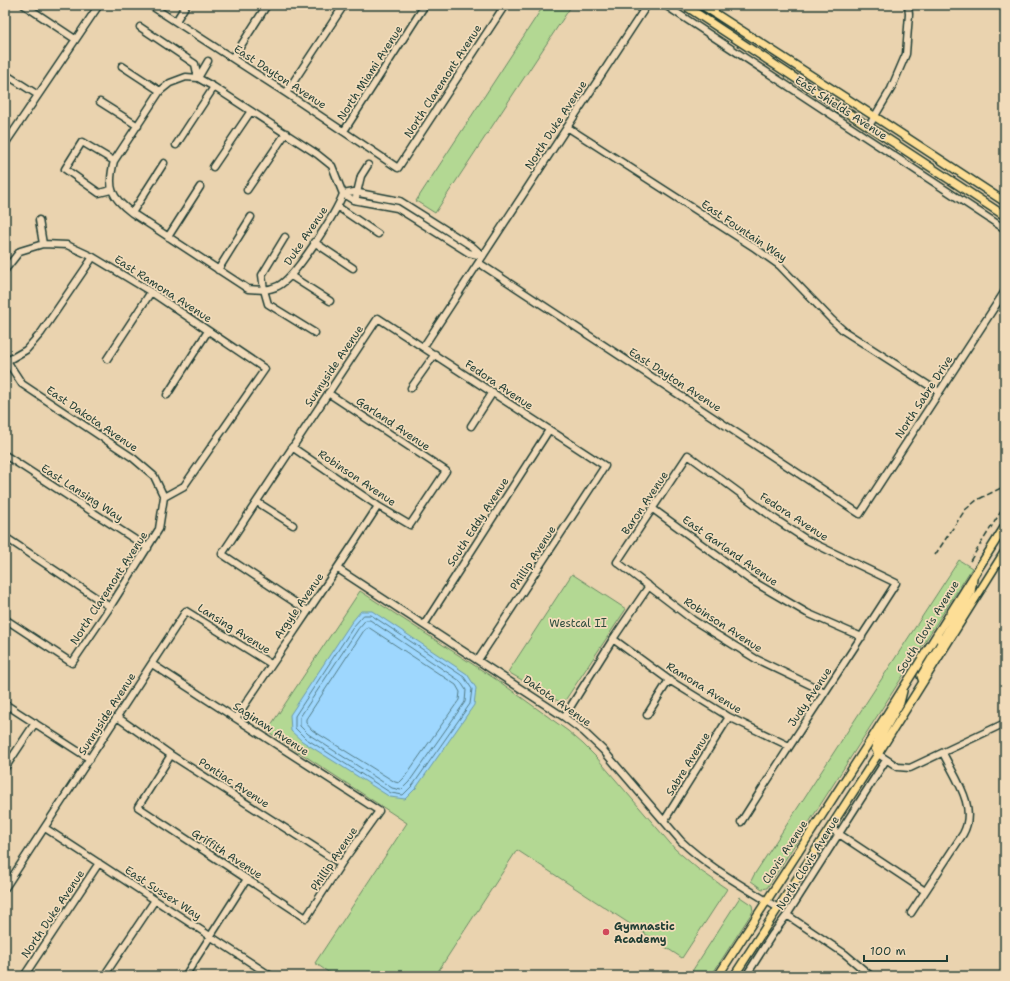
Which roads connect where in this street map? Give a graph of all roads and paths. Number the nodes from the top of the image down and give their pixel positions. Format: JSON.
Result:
{"nodes":[{"id":1,"x":24,"y":5,"type":"edge"},
{"id":2,"x":99,"y":5,"type":"edge"},
{"id":3,"x":150,"y":5,"type":"edge"},
{"id":4,"x":186,"y":5,"type":"edge"},
{"id":5,"x":267,"y":5,"type":"edge"},
{"id":6,"x":344,"y":5,"type":"edge"},
{"id":7,"x":425,"y":5,"type":"edge"},
{"id":8,"x":505,"y":5,"type":"edge"},
{"id":9,"x":647,"y":5,"type":"edge"},
{"id":10,"x":665,"y":5,"type":"edge"},
{"id":11,"x":684,"y":5,"type":"edge"},
{"id":12,"x":702,"y":5,"type":"edge"},
{"id":13,"x":908,"y":5,"type":"edge"},
{"id":14,"x":176,"y":21,"type":"junction"},
{"id":15,"x":140,"y":27,"type":"dead end"},
{"id":16,"x":75,"y":39,"type":"junction"},
{"id":17,"x":233,"y":58,"type":"junction"},
{"id":18,"x":208,"y":62,"type":"dead end"},
{"id":19,"x":122,"y":66,"type":"dead end"},
{"id":20,"x":5,"y":74,"type":"edge"},
{"id":21,"x":198,"y":78,"type":"junction"},
{"id":22,"x":214,"y":87,"type":"junction"},
{"id":23,"x":160,"y":91,"type":"junction"},
{"id":24,"x":286,"y":93,"type":"junction"},
{"id":25,"x":38,"y":95,"type":"junction"},
{"id":26,"x":100,"y":102,"type":"dead end"},
{"id":27,"x":250,"y":111,"type":"junction"},
{"id":28,"x":875,"y":117,"type":"junction"},
{"id":29,"x":138,"y":126,"type":"junction"},
{"id":30,"x":869,"y":126,"type":"junction"},
{"id":31,"x":567,"y":127,"type":"junction"},
{"id":32,"x":344,"y":131,"type":"junction"},
{"id":33,"x":286,"y":133,"type":"junction"},
{"id":34,"x":5,"y":144,"type":"edge"},
{"id":35,"x":176,"y":145,"type":"dead end"},
{"id":36,"x":114,"y":161,"type":"junction"},
{"id":37,"x":164,"y":163,"type":"dead end"},
{"id":38,"x":368,"y":165,"type":"dead end"},
{"id":39,"x":213,"y":167,"type":"dead end"},
{"id":40,"x":398,"y":168,"type":"joint"},
{"id":41,"x":200,"y":187,"type":"dead end"},
{"id":42,"x":112,"y":190,"type":"junction"},
{"id":43,"x":247,"y":190,"type":"dead end"},
{"id":44,"x":357,"y":193,"type":"junction"},
{"id":45,"x":343,"y":194,"type":"junction"},
{"id":46,"x":356,"y":200,"type":"junction"},
{"id":47,"x":1005,"y":202,"type":"edge"},
{"id":48,"x":338,"y":207,"type":"junction"},
{"id":49,"x":132,"y":214,"type":"junction"},
{"id":50,"x":1005,"y":216,"type":"edge"},
{"id":51,"x":251,"y":217,"type":"dead end"},
{"id":52,"x":39,"y":220,"type":"dead end"},
{"id":53,"x":1005,"y":229,"type":"edge"},
{"id":54,"x":378,"y":234,"type":"dead end"},
{"id":55,"x":168,"y":237,"type":"junction"},
{"id":56,"x":285,"y":237,"type":"dead end"},
{"id":57,"x":314,"y":242,"type":"junction"},
{"id":58,"x":43,"y":244,"type":"junction"},
{"id":59,"x":483,"y":256,"type":"junction"},
{"id":60,"x":93,"y":257,"type":"junction"},
{"id":61,"x":478,"y":263,"type":"junction"},
{"id":62,"x":353,"y":268,"type":"dead end"},
{"id":63,"x":5,"y":270,"type":"edge"},
{"id":64,"x":218,"y":270,"type":"junction"},
{"id":65,"x":291,"y":276,"type":"junction"},
{"id":66,"x":264,"y":290,"type":"junction"},
{"id":67,"x":1005,"y":291,"type":"edge"},
{"id":68,"x":151,"y":292,"type":"junction"},
{"id":69,"x":330,"y":301,"type":"dead end"},
{"id":70,"x":208,"y":330,"type":"junction"},
{"id":71,"x":315,"y":333,"type":"dead end"},
{"id":72,"x":424,"y":346,"type":"junction"},
{"id":73,"x":435,"y":354,"type":"junction"},
{"id":74,"x":107,"y":359,"type":"dead end"},
{"id":75,"x":6,"y":361,"type":"edge"},
{"id":76,"x":411,"y":388,"type":"dead end"},
{"id":77,"x":493,"y":392,"type":"junction"},
{"id":78,"x":939,"y":392,"type":"junction"},
{"id":79,"x":328,"y":393,"type":"junction"},
{"id":80,"x":167,"y":395,"type":"dead end"},
{"id":81,"x":471,"y":426,"type":"dead end"},
{"id":82,"x":550,"y":430,"type":"junction"},
{"id":83,"x":292,"y":447,"type":"junction"},
{"id":84,"x":5,"y":455,"type":"edge"},
{"id":85,"x":688,"y":455,"type":"joint"},
{"id":86,"x":605,"y":466,"type":"joint"},
{"id":87,"x":164,"y":497,"type":"junction"},
{"id":88,"x":257,"y":502,"type":"junction"},
{"id":89,"x":378,"y":506,"type":"junction"},
{"id":90,"x":653,"y":509,"type":"junction"},
{"id":91,"x":860,"y":514,"type":"joint"},
{"id":92,"x":293,"y":525,"type":"dead end"},
{"id":93,"x":410,"y":525,"type":"joint"},
{"id":94,"x":1005,"y":526,"type":"edge"},
{"id":95,"x":5,"y":536,"type":"edge"},
{"id":96,"x":148,"y":548,"type":"junction"},
{"id":97,"x":1005,"y":551,"type":"edge"},
{"id":98,"x":617,"y":562,"type":"joint"},
{"id":99,"x":338,"y":569,"type":"junction"},
{"id":100,"x":973,"y":577,"type":"junction"},
{"id":101,"x":896,"y":583,"type":"joint"},
{"id":102,"x":649,"y":586,"type":"junction"},
{"id":103,"x":110,"y":607,"type":"junction"},
{"id":104,"x":186,"y":611,"type":"joint"},
{"id":105,"x":308,"y":611,"type":"junction"},
{"id":106,"x":5,"y":619,"type":"edge"},
{"id":107,"x":424,"y":625,"type":"junction"},
{"id":108,"x":937,"y":634,"type":"junction"},
{"id":109,"x":862,"y":637,"type":"junction"},
{"id":110,"x":613,"y":639,"type":"junction"},
{"id":111,"x":948,"y":642,"type":"junction"},
{"id":112,"x":478,"y":660,"type":"junction"},
{"id":113,"x":152,"y":664,"type":"junction"},
{"id":114,"x":271,"y":664,"type":"junction"},
{"id":115,"x":670,"y":680,"type":"junction"},
{"id":116,"x":923,"y":682,"type":"junction"},
{"id":117,"x":904,"y":686,"type":"junction"},
{"id":118,"x":825,"y":692,"type":"junction"},
{"id":119,"x":5,"y":704,"type":"edge"},
{"id":120,"x":647,"y":715,"type":"dead end"},
{"id":121,"x":564,"y":716,"type":"junction"},
{"id":122,"x":117,"y":717,"type":"junction"},
{"id":123,"x":729,"y":717,"type":"junction"},
{"id":124,"x":236,"y":718,"type":"junction"},
{"id":125,"x":34,"y":723,"type":"junction"},
{"id":126,"x":1004,"y":725,"type":"edge"},
{"id":127,"x":870,"y":741,"type":"joint"},
{"id":128,"x":789,"y":746,"type":"junction"},
{"id":129,"x":943,"y":753,"type":"junction"},
{"id":130,"x":172,"y":754,"type":"junction"},
{"id":131,"x":878,"y":754,"type":"junction"},
{"id":132,"x":90,"y":759,"type":"junction"},
{"id":133,"x":886,"y":760,"type":"junction"},
{"id":134,"x":5,"y":768,"type":"edge"},
{"id":135,"x":379,"y":812,"type":"joint"},
{"id":136,"x":664,"y":821,"type":"junction"},
{"id":137,"x":741,"y":822,"type":"dead end"},
{"id":138,"x":45,"y":828,"type":"junction"},
{"id":139,"x":830,"y":828,"type":"junction"},
{"id":140,"x":838,"y":834,"type":"junction"},
{"id":141,"x":99,"y":863,"type":"junction"},
{"id":142,"x":341,"y":864,"type":"junction"},
{"id":143,"x":247,"y":879,"type":"junction"},
{"id":144,"x":5,"y":888,"type":"edge"},
{"id":145,"x":926,"y":891,"type":"junction"},
{"id":146,"x":155,"y":900,"type":"junction"},
{"id":147,"x":767,"y":901,"type":"junction"},
{"id":148,"x":778,"y":908,"type":"junction"},
{"id":149,"x":911,"y":913,"type":"dead end"},
{"id":150,"x":787,"y":915,"type":"junction"},
{"id":151,"x":306,"y":918,"type":"joint"},
{"id":152,"x":210,"y":936,"type":"junction"},
{"id":153,"x":24,"y":976,"type":"edge"},
{"id":154,"x":104,"y":976,"type":"edge"},
{"id":155,"x":185,"y":976,"type":"edge"},
{"id":156,"x":271,"y":976,"type":"edge"},
{"id":157,"x":718,"y":976,"type":"edge"},
{"id":158,"x":734,"y":976,"type":"edge"},
{"id":159,"x":746,"y":976,"type":"edge"},
{"id":160,"x":871,"y":976,"type":"edge"}],
"edges":[{"from":1,"to":16,"type":"street"},
{"from":2,"to":16,"type":"street"},
{"from":3,"to":14,"type":"street","name":"East Dayton Avenue"},
{"from":4,"to":14,"type":"street"},
{"from":5,"to":17,"type":"street"},
{"from":6,"to":24,"type":"street"},
{"from":7,"to":32,"type":"street","name":"North Miami Avenue"},
{"from":8,"to":40,"type":"street","name":"North Claremont Avenue"},
{"from":9,"to":31,"type":"street","name":"North Duke Avenue"},
{"from":10,"to":53,"type":"street","name":"East Shields Avenue"},
{"from":11,"to":30,"type":"main road","name":"East Shields Avenue"},
{"from":12,"to":28,"type":"main road","name":"East Shields Avenue"},
{"from":13,"to":28,"type":"street"},
{"from":14,"to":17,"type":"street","name":"East Dayton Avenue"},
{"from":15,"to":21,"type":"street"},
{"from":16,"to":25,"type":"street"},
{"from":17,"to":24,"type":"street","name":"East Dayton Avenue"},
{"from":18,"to":21,"type":"street"},
{"from":19,"to":23,"type":"street"},
{"from":20,"to":25,"type":"street"},
{"from":21,"to":22,"type":"street"},
{"from":21,"to":23,"type":"street"},
{"from":22,"to":27,"type":"street"},
{"from":22,"to":35,"type":"street"},
{"from":23,"to":29,"type":"street"},
{"from":24,"to":32,"type":"street","name":"East Dayton Avenue"},
{"from":25,"to":34,"type":"street"},
{"from":26,"to":29,"type":"street"},
{"from":27,"to":33,"type":"street"},
{"from":27,"to":39,"type":"street"},
{"from":28,"to":30,"type":"street"},
{"from":28,"to":47,"type":"main road","name":"East Shields Avenue"},
{"from":29,"to":36,"type":"street"},
{"from":30,"to":50,"type":"main road","name":"East Shields Avenue"},
{"from":31,"to":59,"type":"street","name":"North Duke Avenue"},
{"from":31,"to":78,"type":"street","name":"East Fountain Way"},
{"from":32,"to":40,"type":"street","name":"East Dayton Avenue"},
{"from":33,"to":43,"type":"street"},
{"from":33,"to":45,"type":"street"},
{"from":36,"to":42,"type":"street"},
{"from":36,"to":42,"type":"street"},
{"from":37,"to":49,"type":"street"},
{"from":38,"to":44,"type":"street"},
{"from":41,"to":55,"type":"street"},
{"from":42,"to":49,"type":"street","name":"Duke Avenue"},
{"from":44,"to":45,"type":"street"},
{"from":44,"to":46,"type":"street"},
{"from":44,"to":59,"type":"street"},
{"from":45,"to":46,"type":"street"},
{"from":45,"to":48,"type":"street","name":"Duke Avenue"},
{"from":46,"to":59,"type":"street"},
{"from":48,"to":54,"type":"street"},
{"from":48,"to":57,"type":"street","name":"Duke Avenue"},
{"from":49,"to":55,"type":"street","name":"Duke Avenue"},
{"from":51,"to":64,"type":"street"},
{"from":52,"to":58,"type":"street"},
{"from":55,"to":64,"type":"street","name":"Duke Avenue"},
{"from":56,"to":66,"type":"street"},
{"from":57,"to":62,"type":"street"},
{"from":57,"to":65,"type":"street","name":"Duke Avenue"},
{"from":58,"to":60,"type":"street","name":"East Ramona Avenue"},
{"from":58,"to":63,"type":"street","name":"East Ramona Avenue"},
{"from":59,"to":61,"type":"street","name":"North Duke Avenue"},
{"from":60,"to":68,"type":"street","name":"East Ramona Avenue"},
{"from":60,"to":75,"type":"street"},
{"from":61,"to":72,"type":"street"},
{"from":61,"to":91,"type":"street","name":"East Dayton Avenue"},
{"from":64,"to":66,"type":"street","name":"Duke Avenue"},
{"from":65,"to":66,"type":"street","name":"Duke Avenue"},
{"from":65,"to":69,"type":"street"},
{"from":66,"to":71,"type":"street"},
{"from":67,"to":78,"type":"street","name":"North Sabre Drive"},
{"from":68,"to":70,"type":"street","name":"East Ramona Avenue"},
{"from":68,"to":74,"type":"street"},
{"from":70,"to":80,"type":"street"},
{"from":70,"to":87,"type":"street","name":"East Ramona Avenue"},
{"from":72,"to":73,"type":"street","name":"Fedora Avenue"},
{"from":72,"to":79,"type":"street","name":"Sunnyside Avenue"},
{"from":73,"to":76,"type":"street"},
{"from":73,"to":77,"type":"street","name":"Fedora Avenue"},
{"from":75,"to":87,"type":"street","name":"East Dakota Avenue"},
{"from":77,"to":81,"type":"street"},
{"from":77,"to":82,"type":"street","name":"Fedora Avenue"},
{"from":78,"to":91,"type":"street","name":"North Sabre Drive"},
{"from":79,"to":83,"type":"street","name":"Sunnyside Avenue"},
{"from":79,"to":93,"type":"street","name":"Garland Avenue"},
{"from":82,"to":86,"type":"street","name":"Fedora Avenue"},
{"from":82,"to":107,"type":"street","name":"South Eddy Avenue"},
{"from":83,"to":88,"type":"street","name":"Sunnyside Avenue"},
{"from":83,"to":89,"type":"street","name":"Robinson Avenue"},
{"from":84,"to":96,"type":"street","name":"East Lansing Way"},
{"from":85,"to":90,"type":"street","name":"Baron Avenue"},
{"from":85,"to":101,"type":"street","name":"Fedora Avenue"},
{"from":86,"to":112,"type":"street","name":"Phillip Avenue"},
{"from":87,"to":96,"type":"street","name":"North Claremont Avenue"},
{"from":88,"to":92,"type":"street"},
{"from":88,"to":105,"type":"street","name":"Sunnyside Avenue"},
{"from":89,"to":93,"type":"street","name":"Robinson Avenue"},
{"from":89,"to":99,"type":"street","name":"Argyle Avenue"},
{"from":90,"to":98,"type":"street","name":"Baron Avenue"},
{"from":90,"to":109,"type":"street","name":"East Garland Avenue"},
{"from":94,"to":100,"type":"main road","name":"South Clovis Avenue"},
{"from":95,"to":103,"type":"street"},
{"from":96,"to":103,"type":"street","name":"North Claremont Avenue"},
{"from":97,"to":111,"type":"main road"},
{"from":98,"to":102,"type":"street","name":"Robinson Avenue"},
{"from":99,"to":105,"type":"street","name":"Argyle Avenue"},
{"from":99,"to":107,"type":"street","name":"Dakota Avenue"},
{"from":100,"to":108,"type":"main road","name":"South Clovis Avenue"},
{"from":100,"to":111,"type":"main road"},
{"from":101,"to":109,"type":"street","name":"Judy Avenue"},
{"from":102,"to":110,"type":"street"},
{"from":102,"to":118,"type":"street","name":"Robinson Avenue"},
{"from":103,"to":106,"type":"street","name":"North Claremont Avenue"},
{"from":104,"to":113,"type":"street","name":"Sunnyside Avenue"},
{"from":104,"to":114,"type":"street","name":"Lansing Avenue"},
{"from":105,"to":114,"type":"street","name":"Argyle Avenue"},
{"from":107,"to":112,"type":"street","name":"Dakota Avenue"},
{"from":108,"to":116,"type":"main road"},
{"from":108,"to":117,"type":"main road","name":"South Clovis Avenue"},
{"from":109,"to":118,"type":"street","name":"Judy Avenue"},
{"from":110,"to":115,"type":"street","name":"Ramona Avenue"},
{"from":110,"to":121,"type":"street"},
{"from":111,"to":116,"type":"main road"},
{"from":112,"to":121,"type":"street","name":"Dakota Avenue"},
{"from":113,"to":122,"type":"street","name":"Sunnyside Avenue"},
{"from":113,"to":124,"type":"street","name":"Saginaw Avenue"},
{"from":114,"to":124,"type":"street","name":"Argyle Avenue"},
{"from":115,"to":120,"type":"street"},
{"from":115,"to":123,"type":"street","name":"Ramona Avenue"},
{"from":116,"to":131,"type":"main road"},
{"from":117,"to":127,"type":"main road","name":"South Clovis Avenue"},
{"from":117,"to":131,"type":"main road"},
{"from":118,"to":128,"type":"street","name":"Judy Avenue"},
{"from":119,"to":125,"type":"street"},
{"from":121,"to":136,"type":"street","name":"Dakota Avenue"},
{"from":122,"to":130,"type":"street","name":"Pontiac Avenue"},
{"from":122,"to":132,"type":"street","name":"Sunnyside Avenue"},
{"from":123,"to":128,"type":"street","name":"Ramona Avenue"},
{"from":123,"to":136,"type":"street","name":"Sabre Avenue"},
{"from":124,"to":135,"type":"street","name":"Saginaw Avenue"},
{"from":125,"to":132,"type":"street"},
{"from":125,"to":134,"type":"street"},
{"from":126,"to":129,"type":"street"},
{"from":127,"to":147,"type":"main road","name":"Clovis Avenue"},
{"from":128,"to":137,"type":"street","name":"Judy Avenue"},
{"from":129,"to":133,"type":"street"},
{"from":129,"to":145,"type":"street"},
{"from":130,"to":142,"type":"street","name":"Pontiac Avenue"},
{"from":130,"to":143,"type":"street","name":"Griffith Avenue"},
{"from":131,"to":133,"type":"street"},
{"from":131,"to":139,"type":"main road"},
{"from":132,"to":138,"type":"street","name":"Sunnyside Avenue"},
{"from":133,"to":140,"type":"street","name":"North Clovis Avenue"},
{"from":135,"to":142,"type":"street","name":"Phillip Avenue"},
{"from":136,"to":147,"type":"street","name":"Dakota Avenue"},
{"from":138,"to":141,"type":"street","name":"East Sussex Way"},
{"from":138,"to":144,"type":"street","name":"Sunnyside Avenue"},
{"from":139,"to":140,"type":"street"},
{"from":139,"to":148,"type":"main road"},
{"from":140,"to":145,"type":"street"},
{"from":140,"to":150,"type":"street","name":"North Clovis Avenue"},
{"from":141,"to":146,"type":"street","name":"East Sussex Way"},
{"from":141,"to":153,"type":"street","name":"North Duke Avenue"},
{"from":142,"to":151,"type":"street","name":"Phillip Avenue"},
{"from":143,"to":151,"type":"street","name":"Griffith Avenue"},
{"from":143,"to":152,"type":"street"},
{"from":145,"to":149,"type":"street"},
{"from":146,"to":152,"type":"street","name":"East Sussex Way"},
{"from":146,"to":154,"type":"street"},
{"from":147,"to":148,"type":"street","name":"Dakota Avenue"},
{"from":147,"to":157,"type":"main road","name":"Clovis Avenue"},
{"from":148,"to":158,"type":"main road"},
{"from":150,"to":159,"type":"street","name":"North Clovis Avenue"},
{"from":150,"to":160,"type":"street"},
{"from":152,"to":155,"type":"street"},
{"from":152,"to":156,"type":"street","name":"East Sussex Way"}]}
